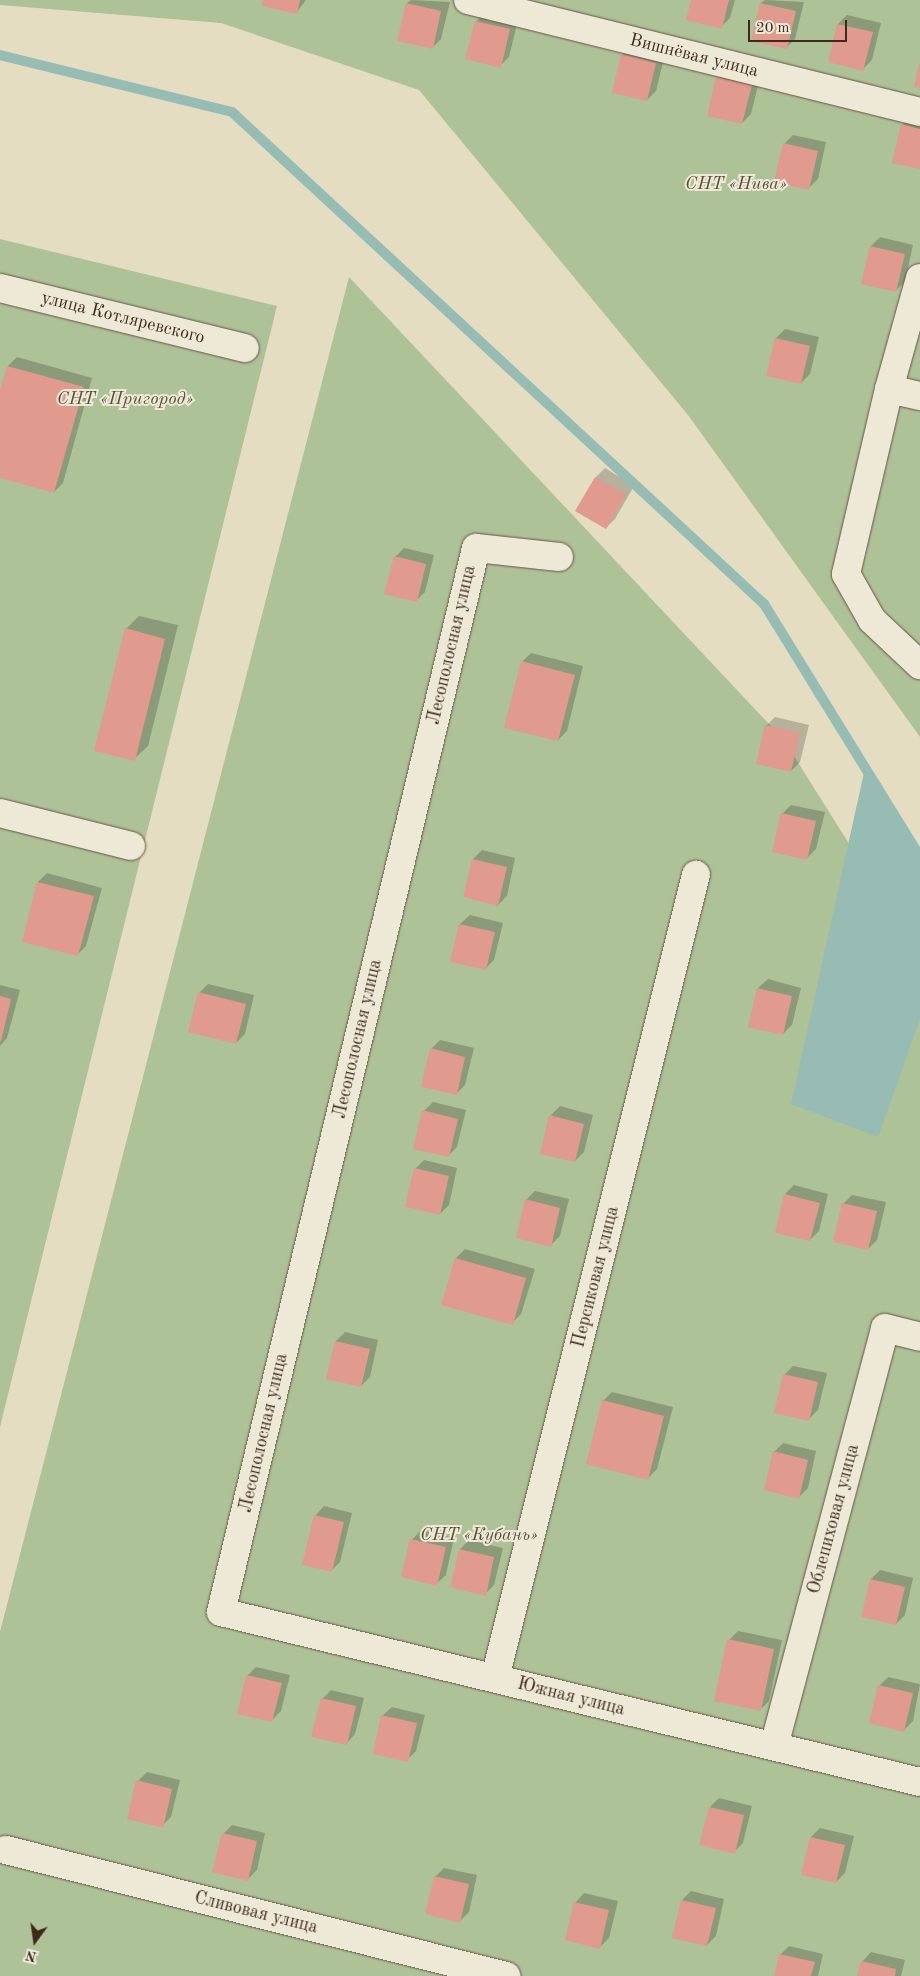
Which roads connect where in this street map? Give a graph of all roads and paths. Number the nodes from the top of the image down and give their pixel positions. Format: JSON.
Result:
{"nodes":[{"id":1,"x":468,"y":0,"type":"edge"},
{"id":2,"x":920,"y":112,"type":"edge"},
{"id":3,"x":920,"y":278,"type":"edge"},
{"id":4,"x":0,"y":288,"type":"edge"},
{"id":5,"x":245,"y":348,"type":"dead end"},
{"id":6,"x":889,"y":389,"type":"junction"},
{"id":7,"x":920,"y":396,"type":"edge"},
{"id":8,"x":559,"y":557,"type":"dead end"},
{"id":9,"x":920,"y":665,"type":"edge"},
{"id":10,"x":0,"y":813,"type":"edge"},
{"id":11,"x":131,"y":846,"type":"dead end"},
{"id":12,"x":696,"y":875,"type":"dead end"},
{"id":13,"x":920,"y":1336,"type":"edge"},
{"id":14,"x":221,"y":1612,"type":"joint"},
{"id":15,"x":495,"y":1678,"type":"junction"},
{"id":16,"x":774,"y":1746,"type":"junction"},
{"id":17,"x":920,"y":1782,"type":"edge"},
{"id":18,"x":6,"y":1850,"type":"dead end"},
{"id":19,"x":506,"y":1976,"type":"edge"}],
"edges":[{"from":1,"to":2,"type":"street","name":"Вишнёвая улица"},
{"from":3,"to":6,"type":"street"},
{"from":4,"to":5,"type":"street","name":"улица Котляревского"},
{"from":6,"to":7,"type":"street"},
{"from":6,"to":9,"type":"street"},
{"from":8,"to":14,"type":"street","name":"Лесополосная улица"},
{"from":10,"to":11,"type":"street"},
{"from":12,"to":15,"type":"street","name":"Персиковая улица"},
{"from":13,"to":16,"type":"street","name":"Облепиховая улица"},
{"from":14,"to":15,"type":"street","name":"Южная улица"},
{"from":15,"to":16,"type":"street","name":"Южная улица"},
{"from":16,"to":17,"type":"street","name":"Южная улица"},
{"from":18,"to":19,"type":"street","name":"Сливовая улица"}]}
